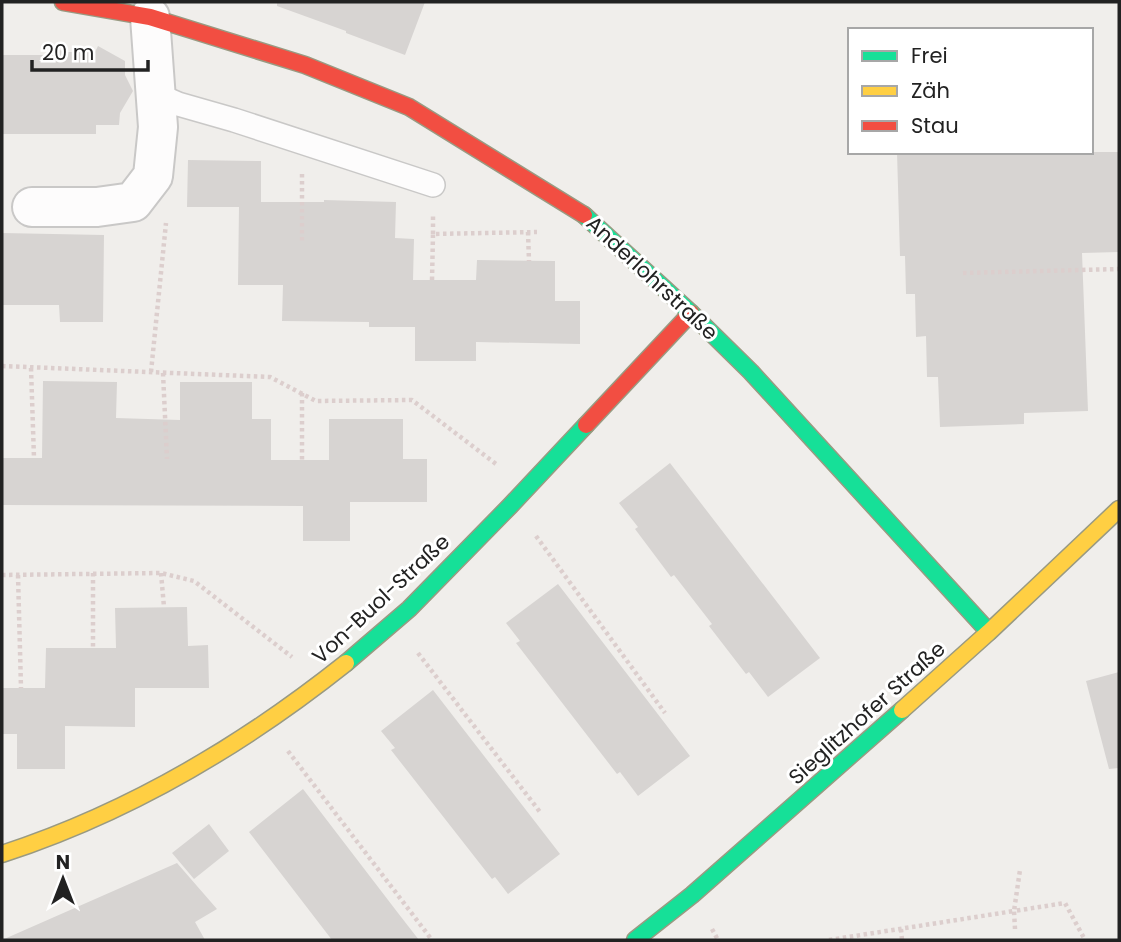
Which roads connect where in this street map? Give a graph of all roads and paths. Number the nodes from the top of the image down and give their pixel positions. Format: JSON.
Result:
{"nodes":[{"id":1,"x":64,"y":2,"type":"edge"},
{"id":2,"x":150,"y":16,"type":"junction"},
{"id":3,"x":155,"y":94,"type":"junction"},
{"id":4,"x":301,"y":142,"type":"junction"},
{"id":5,"x":433,"y":185,"type":"dead end"},
{"id":6,"x":569,"y":206,"type":"junction"},
{"id":7,"x":32,"y":207,"type":"dead end"},
{"id":8,"x":168,"y":211,"type":"dead end"},
{"id":9,"x":528,"y":232,"type":"junction"},
{"id":10,"x":302,"y":242,"type":"dead end"},
{"id":11,"x":529,"y":261,"type":"dead end"},
{"id":12,"x":1119,"y":269,"type":"edge"},
{"id":13,"x":963,"y":273,"type":"dead end"},
{"id":14,"x":432,"y":280,"type":"dead end"},
{"id":15,"x":691,"y":313,"type":"junction"},
{"id":16,"x":2,"y":366,"type":"edge"},
{"id":17,"x":31,"y":368,"type":"junction"},
{"id":18,"x":151,"y":372,"type":"junction"},
{"id":19,"x":163,"y":373,"type":"junction"},
{"id":20,"x":302,"y":393,"type":"junction"},
{"id":21,"x":34,"y":458,"type":"dead end"},
{"id":22,"x":167,"y":459,"type":"dead end"},
{"id":23,"x":302,"y":460,"type":"dead end"},
{"id":24,"x":527,"y":487,"type":"junction"},
{"id":25,"x":510,"y":506,"type":"junction"},
{"id":26,"x":1119,"y":509,"type":"edge"},
{"id":27,"x":93,"y":573,"type":"junction"},
{"id":28,"x":161,"y":573,"type":"junction"},
{"id":29,"x":2,"y":575,"type":"edge"},
{"id":30,"x":18,"y":575,"type":"junction"},
{"id":31,"x":164,"y":607,"type":"dead end"},
{"id":32,"x":393,"y":623,"type":"junction"},
{"id":33,"x":989,"y":632,"type":"junction"},
{"id":34,"x":93,"y":648,"type":"dead end"},
{"id":35,"x":291,"y":656,"type":"dead end"},
{"id":36,"x":21,"y":688,"type":"dead end"},
{"id":37,"x":665,"y":713,"type":"dead end"},
{"id":38,"x":266,"y":722,"type":"junction"},
{"id":39,"x":540,"y":812,"type":"dead end"},
{"id":40,"x":2,"y":854,"type":"edge"},
{"id":41,"x":1020,"y":870,"type":"dead end"},
{"id":42,"x":1014,"y":911,"type":"junction"},
{"id":43,"x":901,"y":929,"type":"junction"},
{"id":44,"x":1015,"y":929,"type":"dead end"},
{"id":45,"x":432,"y":940,"type":"edge"},
{"id":46,"x":635,"y":940,"type":"edge"},
{"id":47,"x":829,"y":940,"type":"edge"},
{"id":48,"x":902,"y":940,"type":"edge"},
{"id":49,"x":1085,"y":940,"type":"edge"}],
"edges":[{"from":1,"to":2,"type":"street","name":"Anderlohrstraße"},
{"from":2,"to":3,"type":"street"},
{"from":2,"to":6,"type":"street","name":"Anderlohrstraße"},
{"from":3,"to":4,"type":"lane"},
{"from":3,"to":7,"type":"street"},
{"from":4,"to":5,"type":"lane"},
{"from":4,"to":10,"type":"path"},
{"from":6,"to":9,"type":"path"},
{"from":6,"to":15,"type":"street","name":"Anderlohrstraße"},
{"from":8,"to":18,"type":"path"},
{"from":9,"to":11,"type":"path"},
{"from":9,"to":14,"type":"path"},
{"from":12,"to":13,"type":"path"},
{"from":15,"to":24,"type":"street","name":"Von-Buol-Straße"},
{"from":15,"to":33,"type":"street","name":"Anderlohrstraße"},
{"from":16,"to":17,"type":"path"},
{"from":17,"to":18,"type":"path"},
{"from":17,"to":21,"type":"path"},
{"from":18,"to":19,"type":"path"},
{"from":19,"to":20,"type":"path"},
{"from":19,"to":22,"type":"path"},
{"from":20,"to":23,"type":"path"},
{"from":20,"to":24,"type":"path"},
{"from":24,"to":25,"type":"street","name":"Von-Buol-Straße"},
{"from":25,"to":32,"type":"street","name":"Von-Buol-Straße"},
{"from":25,"to":37,"type":"path"},
{"from":26,"to":33,"type":"street","name":"Sieglitzhofer Straße"},
{"from":27,"to":28,"type":"path"},
{"from":27,"to":30,"type":"path"},
{"from":27,"to":34,"type":"path"},
{"from":28,"to":31,"type":"path"},
{"from":28,"to":35,"type":"path"},
{"from":29,"to":30,"type":"path"},
{"from":30,"to":36,"type":"path"},
{"from":32,"to":38,"type":"street","name":"Von-Buol-Straße"},
{"from":32,"to":39,"type":"path"},
{"from":33,"to":46,"type":"street","name":"Sieglitzhofer Straße"},
{"from":38,"to":40,"type":"street","name":"Von-Buol-Straße"},
{"from":38,"to":45,"type":"path"},
{"from":41,"to":42,"type":"path"},
{"from":42,"to":43,"type":"path"},
{"from":42,"to":44,"type":"path"},
{"from":42,"to":49,"type":"path"},
{"from":43,"to":47,"type":"path"},
{"from":43,"to":48,"type":"path"}]}
